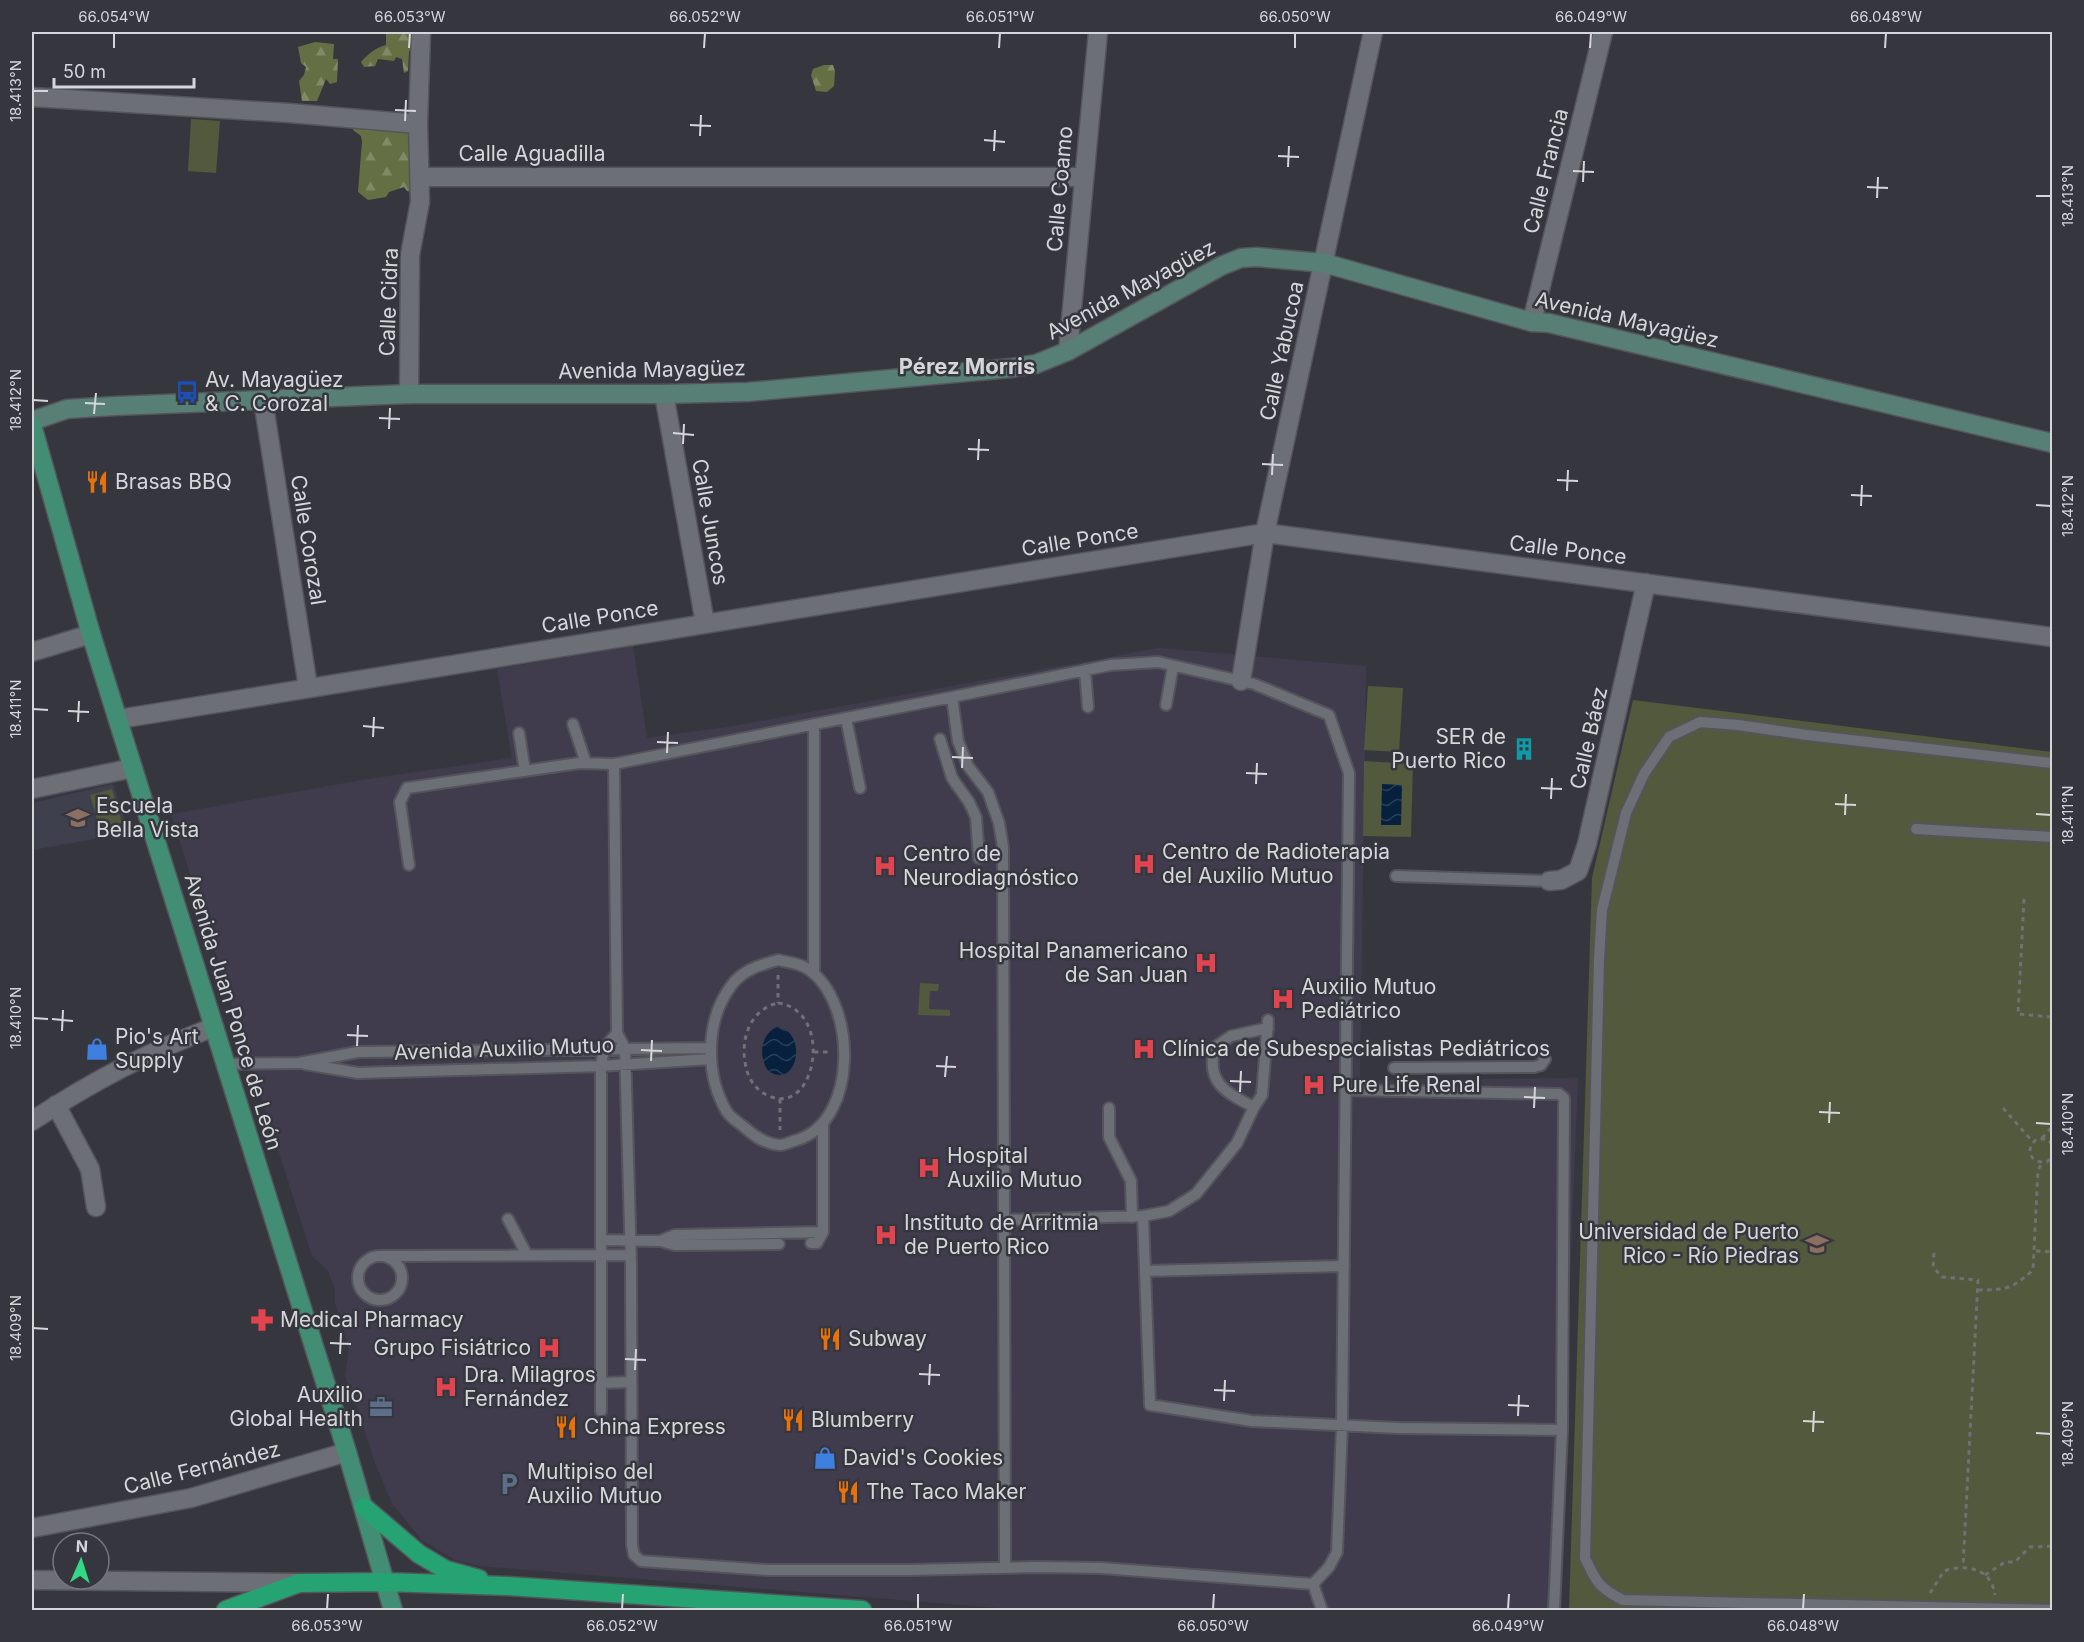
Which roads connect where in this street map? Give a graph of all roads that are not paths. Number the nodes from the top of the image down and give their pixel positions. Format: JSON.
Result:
{"nodes":[{"id":1,"x":421,"y":32,"type":"edge"},
{"id":2,"x":1098,"y":32,"type":"edge"},
{"id":3,"x":1373,"y":32,"type":"edge"},
{"id":4,"x":1603,"y":32,"type":"edge"},
{"id":5,"x":32,"y":97,"type":"edge"},
{"id":6,"x":418,"y":124,"type":"junction"},
{"id":7,"x":420,"y":177,"type":"junction"},
{"id":8,"x":1083,"y":177,"type":"junction"},
{"id":9,"x":1324,"y":263,"type":"junction"},
{"id":10,"x":1532,"y":322,"type":"junction"},
{"id":11,"x":1068,"y":351,"type":"junction"},
{"id":12,"x":409,"y":394,"type":"junction"},
{"id":13,"x":664,"y":394,"type":"junction"},
{"id":14,"x":263,"y":400,"type":"junction"},
{"id":15,"x":32,"y":421,"type":"edge"},
{"id":16,"x":32,"y":425,"type":"edge"},
{"id":17,"x":2052,"y":443,"type":"edge"},
{"id":18,"x":1265,"y":533,"type":"junction"},
{"id":19,"x":1646,"y":583,"type":"junction"},
{"id":20,"x":705,"y":623,"type":"junction"},
{"id":21,"x":92,"y":634,"type":"junction"},
{"id":22,"x":2052,"y":637,"type":"edge"},
{"id":23,"x":32,"y":652,"type":"edge"},
{"id":24,"x":1173,"y":666,"type":"junction"},
{"id":25,"x":1085,"y":670,"type":"junction"},
{"id":26,"x":1241,"y":681,"type":"junction"},
{"id":27,"x":308,"y":687,"type":"junction"},
{"id":28,"x":952,"y":697,"type":"junction"},
{"id":29,"x":1166,"y":705,"type":"dead end"},
{"id":30,"x":1088,"y":707,"type":"dead end"},
{"id":31,"x":846,"y":718,"type":"junction"},
{"id":32,"x":119,"y":719,"type":"junction"},
{"id":33,"x":573,"y":724,"type":"dead end"},
{"id":34,"x":814,"y":724,"type":"junction"},
{"id":35,"x":519,"y":733,"type":"dead end"},
{"id":36,"x":940,"y":739,"type":"dead end"},
{"id":37,"x":586,"y":763,"type":"junction"},
{"id":38,"x":2052,"y":763,"type":"edge"},
{"id":39,"x":614,"y":764,"type":"junction"},
{"id":40,"x":133,"y":768,"type":"junction"},
{"id":41,"x":525,"y":771,"type":"junction"},
{"id":42,"x":860,"y":788,"type":"dead end"},
{"id":43,"x":32,"y":789,"type":"edge"},
{"id":44,"x":1916,"y":829,"type":"dead end"},
{"id":45,"x":2052,"y":837,"type":"edge"},
{"id":46,"x":979,"y":858,"type":"dead end"},
{"id":47,"x":410,"y":865,"type":"dead end"},
{"id":48,"x":1396,"y":876,"type":"dead end"},
{"id":49,"x":1549,"y":881,"type":"joint"},
{"id":50,"x":814,"y":974,"type":"junction"},
{"id":51,"x":214,"y":1027,"type":"junction"},
{"id":52,"x":617,"y":1033,"type":"junction"},
{"id":53,"x":604,"y":1048,"type":"junction"},
{"id":54,"x":625,"y":1048,"type":"junction"},
{"id":55,"x":711,"y":1053,"type":"junction"},
{"id":56,"x":1545,"y":1059,"type":"dead end"},
{"id":57,"x":299,"y":1063,"type":"junction"},
{"id":58,"x":226,"y":1064,"type":"junction"},
{"id":59,"x":625,"y":1064,"type":"junction"},
{"id":60,"x":602,"y":1066,"type":"junction"},
{"id":61,"x":1394,"y":1068,"type":"dead end"},
{"id":62,"x":1346,"y":1090,"type":"junction"},
{"id":63,"x":56,"y":1105,"type":"junction"},
{"id":64,"x":1254,"y":1107,"type":"junction"},
{"id":65,"x":1108,"y":1108,"type":"dead end"},
{"id":66,"x":32,"y":1121,"type":"edge"},
{"id":67,"x":823,"y":1123,"type":"junction"},
{"id":68,"x":96,"y":1207,"type":"dead end"},
{"id":69,"x":1137,"y":1217,"type":"junction"},
{"id":70,"x":508,"y":1219,"type":"dead end"},
{"id":71,"x":1004,"y":1220,"type":"junction"},
{"id":72,"x":823,"y":1232,"type":"junction"},
{"id":73,"x":601,"y":1240,"type":"junction"},
{"id":74,"x":630,"y":1240,"type":"junction"},
{"id":75,"x":660,"y":1241,"type":"junction"},
{"id":76,"x":811,"y":1243,"type":"dead end"},
{"id":77,"x":779,"y":1244,"type":"dead end"},
{"id":78,"x":527,"y":1255,"type":"junction"},
{"id":79,"x":601,"y":1255,"type":"junction"},
{"id":80,"x":631,"y":1255,"type":"junction"},
{"id":81,"x":383,"y":1256,"type":"junction"},
{"id":82,"x":1344,"y":1266,"type":"junction"},
{"id":83,"x":1145,"y":1271,"type":"junction"},
{"id":84,"x":631,"y":1382,"type":"junction"},
{"id":85,"x":601,"y":1383,"type":"junction"},
{"id":86,"x":601,"y":1411,"type":"dead end"},
{"id":87,"x":1342,"y":1426,"type":"junction"},
{"id":88,"x":1562,"y":1431,"type":"junction"},
{"id":89,"x":347,"y":1452,"type":"junction"},
{"id":90,"x":364,"y":1507,"type":"junction"},
{"id":91,"x":32,"y":1528,"type":"edge"},
{"id":92,"x":1005,"y":1568,"type":"junction"},
{"id":93,"x":32,"y":1580,"type":"edge"},
{"id":94,"x":386,"y":1582,"type":"junction"},
{"id":95,"x":299,"y":1583,"type":"junction"},
{"id":96,"x":1313,"y":1584,"type":"junction"},
{"id":97,"x":507,"y":1586,"type":"junction"},
{"id":98,"x":233,"y":1609,"type":"edge"},
{"id":99,"x":1966,"y":1609,"type":"edge"},
{"id":100,"x":2052,"y":1610,"type":"edge"},
{"id":101,"x":393,"y":1611,"type":"edge"},
{"id":102,"x":862,"y":1611,"type":"edge"},
{"id":103,"x":1322,"y":1611,"type":"edge"},
{"id":104,"x":1554,"y":1611,"type":"edge"}],
"edges":[{"from":1,"to":6,"type":"street"},
{"from":2,"to":8,"type":"street","name":"Calle Coamo"},
{"from":3,"to":9,"type":"street","name":"Calle Yabucoa"},
{"from":4,"to":10,"type":"street","name":"Calle Francia"},
{"from":5,"to":6,"type":"street"},
{"from":6,"to":7,"type":"street"},
{"from":7,"to":8,"type":"street","name":"Calle Aguadilla"},
{"from":7,"to":12,"type":"street","name":"Calle Cidra"},
{"from":8,"to":11,"type":"street","name":"Calle Coamo"},
{"from":9,"to":10,"type":"street","name":"Avenida Mayagüez"},
{"from":9,"to":11,"type":"street","name":"Avenida Mayagüez"},
{"from":9,"to":18,"type":"street","name":"Calle Yabucoa"},
{"from":10,"to":17,"type":"street","name":"Avenida Mayagüez"},
{"from":11,"to":13,"type":"street","name":"Avenida Mayagüez"},
{"from":12,"to":13,"type":"street","name":"Avenida Mayagüez"},
{"from":12,"to":14,"type":"street","name":"Avenida Mayagüez"},
{"from":13,"to":20,"type":"street","name":"Calle Juncos"},
{"from":14,"to":15,"type":"street","name":"Avenida Mayagüez"},
{"from":14,"to":27,"type":"street","name":"Calle Corozal"},
{"from":16,"to":21,"type":"main road","name":"Avenida Juan Ponce de León"},
{"from":18,"to":19,"type":"street","name":"Calle Ponce"},
{"from":18,"to":20,"type":"street","name":"Calle Ponce"},
{"from":18,"to":26,"type":"street","name":"Calle Yabucoa"},
{"from":19,"to":22,"type":"street","name":"Calle Ponce"},
{"from":19,"to":49,"type":"street","name":"Calle Báez"},
{"from":20,"to":27,"type":"street","name":"Calle Ponce"},
{"from":21,"to":23,"type":"street"},
{"from":21,"to":32,"type":"main road","name":"Avenida Juan Ponce de León"},
{"from":24,"to":25,"type":"lane"},
{"from":24,"to":26,"type":"lane"},
{"from":24,"to":29,"type":"lane"},
{"from":25,"to":28,"type":"lane"},
{"from":25,"to":30,"type":"lane"},
{"from":26,"to":62,"type":"lane"},
{"from":27,"to":32,"type":"street","name":"Calle Ponce"},
{"from":28,"to":31,"type":"lane"},
{"from":28,"to":71,"type":"lane"},
{"from":31,"to":34,"type":"lane"},
{"from":31,"to":42,"type":"lane"},
{"from":32,"to":40,"type":"main road","name":"Avenida Juan Ponce de León"},
{"from":33,"to":37,"type":"lane"},
{"from":34,"to":39,"type":"lane"},
{"from":34,"to":50,"type":"lane"},
{"from":35,"to":41,"type":"lane"},
{"from":36,"to":46,"type":"lane"},
{"from":37,"to":39,"type":"lane"},
{"from":37,"to":41,"type":"lane"},
{"from":38,"to":99,"type":"lane"},
{"from":39,"to":52,"type":"lane"},
{"from":40,"to":43,"type":"street"},
{"from":40,"to":51,"type":"main road","name":"Avenida Juan Ponce de León"},
{"from":41,"to":47,"type":"lane"},
{"from":44,"to":45,"type":"lane"},
{"from":48,"to":49,"type":"lane"},
{"from":50,"to":55,"type":"lane"},
{"from":50,"to":67,"type":"lane"},
{"from":51,"to":58,"type":"main road","name":"Avenida Juan Ponce de León"},
{"from":51,"to":63,"type":"street"},
{"from":52,"to":53,"type":"lane"},
{"from":52,"to":54,"type":"lane"},
{"from":53,"to":54,"type":"lane","name":"Avenida Auxilio Mutuo"},
{"from":53,"to":57,"type":"lane","name":"Avenida Auxilio Mutuo"},
{"from":53,"to":60,"type":"lane"},
{"from":54,"to":55,"type":"lane","name":"Avenida Auxilio Mutuo"},
{"from":54,"to":59,"type":"lane"},
{"from":55,"to":59,"type":"lane","name":"Avenida Auxilio Mutuo"},
{"from":55,"to":67,"type":"lane"},
{"from":56,"to":61,"type":"lane"},
{"from":57,"to":58,"type":"lane","name":"Avenida Auxilio Mutuo"},
{"from":57,"to":60,"type":"lane","name":"Avenida Auxilio Mutuo"},
{"from":58,"to":89,"type":"main road","name":"Avenida Juan Ponce de León"},
{"from":59,"to":60,"type":"lane","name":"Avenida Auxilio Mutuo"},
{"from":59,"to":74,"type":"lane"},
{"from":60,"to":73,"type":"lane"},
{"from":62,"to":82,"type":"lane"},
{"from":62,"to":88,"type":"lane"},
{"from":63,"to":66,"type":"street"},
{"from":63,"to":68,"type":"street"},
{"from":64,"to":64,"type":"lane"},
{"from":64,"to":69,"type":"lane"},
{"from":65,"to":69,"type":"lane"},
{"from":67,"to":72,"type":"lane"},
{"from":69,"to":71,"type":"lane"},
{"from":69,"to":83,"type":"lane"},
{"from":70,"to":78,"type":"lane"},
{"from":71,"to":92,"type":"lane"},
{"from":72,"to":75,"type":"lane"},
{"from":72,"to":76,"type":"lane"},
{"from":73,"to":74,"type":"lane"},
{"from":73,"to":79,"type":"lane"},
{"from":74,"to":75,"type":"lane"},
{"from":74,"to":80,"type":"lane"},
{"from":75,"to":77,"type":"lane"},
{"from":78,"to":79,"type":"lane"},
{"from":78,"to":81,"type":"lane"},
{"from":79,"to":80,"type":"lane"},
{"from":79,"to":85,"type":"lane"},
{"from":80,"to":84,"type":"lane"},
{"from":81,"to":81,"type":"lane"},
{"from":82,"to":83,"type":"lane"},
{"from":82,"to":87,"type":"lane"},
{"from":83,"to":87,"type":"lane"},
{"from":84,"to":85,"type":"lane"},
{"from":84,"to":92,"type":"lane"},
{"from":85,"to":86,"type":"lane"},
{"from":87,"to":88,"type":"lane"},
{"from":87,"to":96,"type":"lane"},
{"from":88,"to":104,"type":"lane"},
{"from":89,"to":90,"type":"main road","name":"Avenida Juan Ponce de León"},
{"from":89,"to":91,"type":"street","name":"Calle Fernández"},
{"from":90,"to":94,"type":"main road","name":"Avenida Juan Ponce de León"},
{"from":90,"to":97,"type":"highway"},
{"from":92,"to":96,"type":"lane"},
{"from":93,"to":95,"type":"street"},
{"from":94,"to":95,"type":"highway"},
{"from":94,"to":97,"type":"highway"},
{"from":94,"to":101,"type":"main road","name":"Avenida Juan Ponce de León"},
{"from":95,"to":98,"type":"highway"},
{"from":96,"to":103,"type":"lane"},
{"from":97,"to":102,"type":"highway"},
{"from":99,"to":100,"type":"lane"}]}
